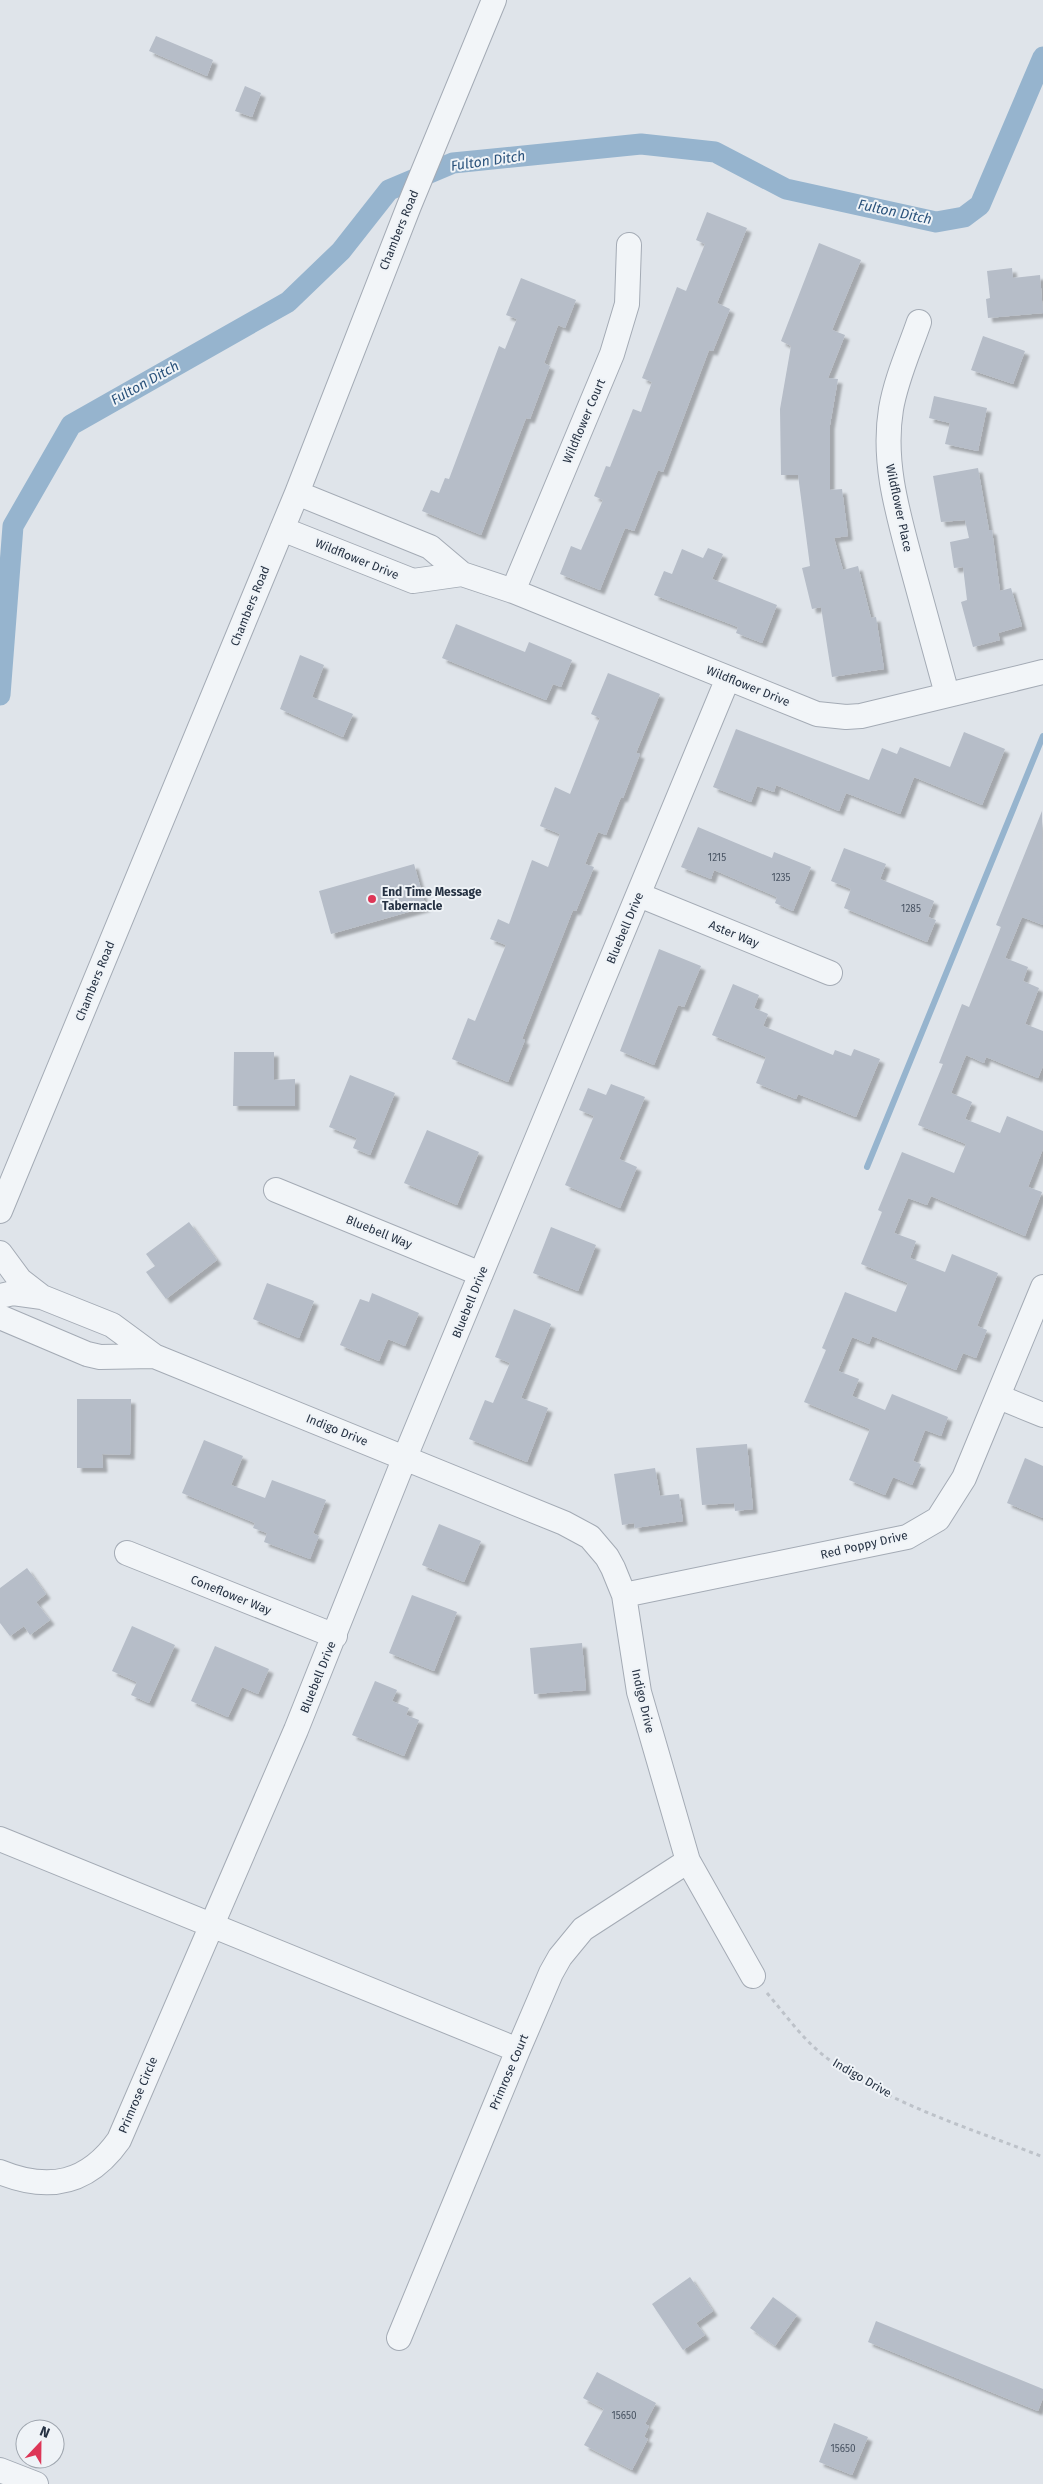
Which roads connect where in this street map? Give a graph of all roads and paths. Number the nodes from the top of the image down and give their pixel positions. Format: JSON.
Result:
{"nodes":[{"id":1,"x":494,"y":0,"type":"edge"},
{"id":2,"x":629,"y":245,"type":"dead end"},
{"id":3,"x":920,"y":322,"type":"dead end"},
{"id":4,"x":296,"y":493,"type":"junction"},
{"id":5,"x":282,"y":529,"type":"junction"},
{"id":6,"x":462,"y":574,"type":"junction"},
{"id":7,"x":513,"y":591,"type":"junction"},
{"id":8,"x":1043,"y":672,"type":"edge"},
{"id":9,"x":728,"y":678,"type":"junction"},
{"id":10,"x":947,"y":694,"type":"junction"},
{"id":11,"x":639,"y":894,"type":"junction"},
{"id":12,"x":830,"y":973,"type":"dead end"},
{"id":13,"x":276,"y":1190,"type":"dead end"},
{"id":14,"x":0,"y":1211,"type":"edge"},
{"id":15,"x":0,"y":1253,"type":"edge"},
{"id":16,"x":481,"y":1274,"type":"junction"},
{"id":17,"x":1043,"y":1287,"type":"edge"},
{"id":18,"x":0,"y":1296,"type":"edge"},
{"id":19,"x":42,"y":1297,"type":"junction"},
{"id":20,"x":0,"y":1317,"type":"edge"},
{"id":21,"x":154,"y":1356,"type":"junction"},
{"id":22,"x":999,"y":1397,"type":"junction"},
{"id":23,"x":1043,"y":1415,"type":"edge"},
{"id":24,"x":405,"y":1458,"type":"junction"},
{"id":25,"x":127,"y":1553,"type":"dead end"},
{"id":26,"x":624,"y":1595,"type":"junction"},
{"id":27,"x":335,"y":1636,"type":"junction"},
{"id":28,"x":0,"y":1839,"type":"edge"},
{"id":29,"x":688,"y":1861,"type":"junction"},
{"id":30,"x":211,"y":1925,"type":"junction"},
{"id":31,"x":753,"y":1976,"type":"joint"},
{"id":32,"x":518,"y":2050,"type":"junction"},
{"id":33,"x":1043,"y":2157,"type":"edge"},
{"id":34,"x":0,"y":2172,"type":"edge"},
{"id":35,"x":399,"y":2338,"type":"dead end"},
{"id":36,"x":0,"y":2470,"type":"edge"},
{"id":37,"x":36,"y":2484,"type":"edge"}],
"edges":[{"from":1,"to":4,"type":"street","name":"Chambers Road"},
{"from":2,"to":7,"type":"street","name":"Wildflower Court"},
{"from":3,"to":10,"type":"street","name":"Wildflower Place"},
{"from":4,"to":5,"type":"street","name":"Chambers Road"},
{"from":4,"to":6,"type":"street","name":"Wildflower Drive"},
{"from":5,"to":6,"type":"street","name":"Wildflower Drive"},
{"from":5,"to":14,"type":"street","name":"Chambers Road"},
{"from":6,"to":7,"type":"street","name":"Wildflower Drive"},
{"from":7,"to":9,"type":"street","name":"Wildflower Drive"},
{"from":8,"to":10,"type":"street","name":"Wildflower Drive"},
{"from":9,"to":10,"type":"street","name":"Wildflower Drive"},
{"from":9,"to":11,"type":"street","name":"Bluebell Drive"},
{"from":11,"to":12,"type":"street","name":"Aster Way"},
{"from":11,"to":16,"type":"street","name":"Bluebell Drive"},
{"from":13,"to":16,"type":"street","name":"Bluebell Way"},
{"from":15,"to":19,"type":"street"},
{"from":16,"to":24,"type":"street","name":"Bluebell Drive"},
{"from":17,"to":22,"type":"street","name":"Red Poppy Drive"},
{"from":18,"to":19,"type":"street"},
{"from":19,"to":21,"type":"street","name":"Indigo Drive"},
{"from":20,"to":21,"type":"street","name":"Indigo Drive"},
{"from":21,"to":24,"type":"street","name":"Indigo Drive"},
{"from":22,"to":23,"type":"street"},
{"from":22,"to":26,"type":"street","name":"Red Poppy Drive"},
{"from":24,"to":26,"type":"street","name":"Indigo Drive"},
{"from":24,"to":27,"type":"street","name":"Bluebell Drive"},
{"from":25,"to":27,"type":"street","name":"Coneflower Way"},
{"from":26,"to":29,"type":"street","name":"Indigo Drive"},
{"from":27,"to":30,"type":"street","name":"Bluebell Drive"},
{"from":28,"to":30,"type":"street"},
{"from":29,"to":31,"type":"street","name":"Indigo Drive"},
{"from":29,"to":32,"type":"street","name":"Primrose Court"},
{"from":30,"to":32,"type":"street"},
{"from":30,"to":34,"type":"street","name":"Primrose Circle"},
{"from":31,"to":33,"type":"path","name":"Indigo Drive"},
{"from":32,"to":35,"type":"street","name":"Primrose Court"},
{"from":36,"to":37,"type":"street"}]}
